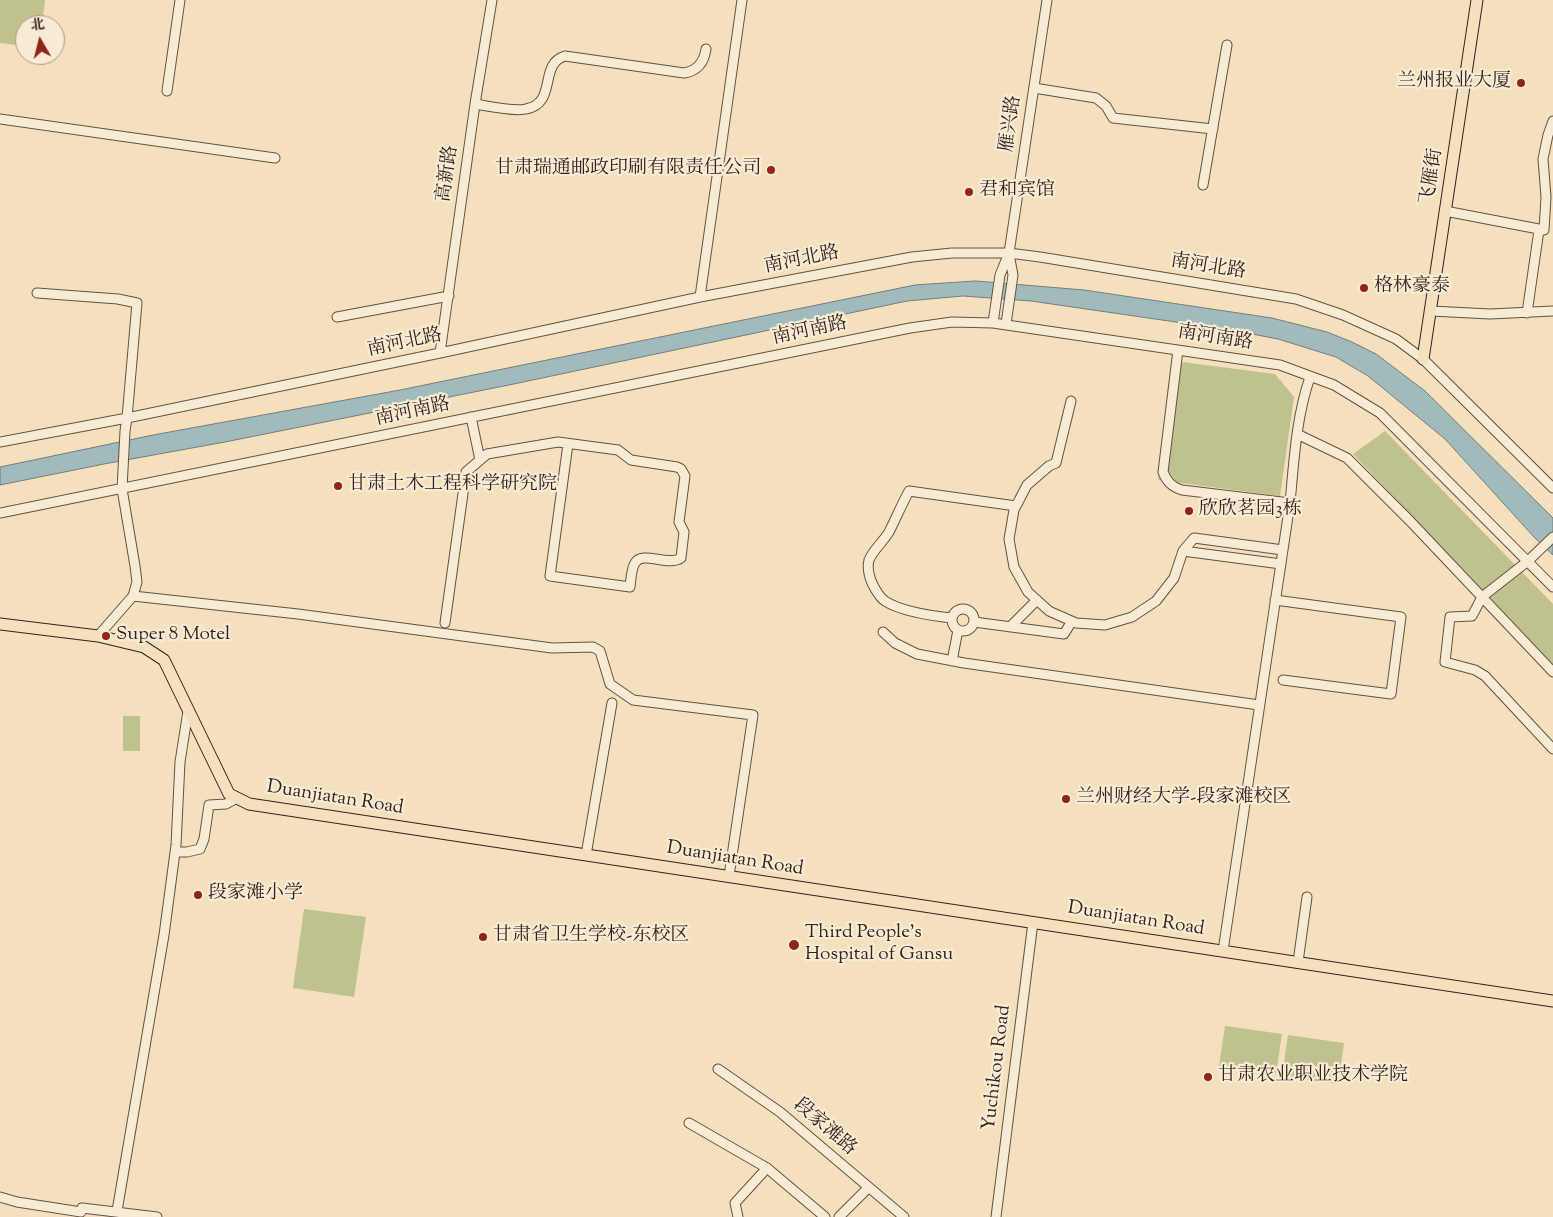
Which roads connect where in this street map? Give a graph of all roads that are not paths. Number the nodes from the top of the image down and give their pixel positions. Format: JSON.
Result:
{"nodes":[{"id":1,"x":180,"y":0,"type":"edge"},
{"id":2,"x":492,"y":0,"type":"edge"},
{"id":3,"x":742,"y":0,"type":"edge"},
{"id":4,"x":1047,"y":0,"type":"edge"},
{"id":5,"x":1477,"y":0,"type":"edge"},
{"id":6,"x":1227,"y":45,"type":"dead end"},
{"id":7,"x":706,"y":49,"type":"dead end"},
{"id":8,"x":1034,"y":88,"type":"junction"},
{"id":9,"x":167,"y":91,"type":"dead end"},
{"id":10,"x":475,"y":104,"type":"junction"},
{"id":11,"x":0,"y":118,"type":"edge"},
{"id":12,"x":1553,"y":121,"type":"edge"},
{"id":13,"x":1213,"y":129,"type":"junction"},
{"id":14,"x":274,"y":158,"type":"dead end"},
{"id":15,"x":1203,"y":185,"type":"dead end"},
{"id":16,"x":1446,"y":211,"type":"junction"},
{"id":17,"x":1539,"y":230,"type":"junction"},
{"id":18,"x":1009,"y":253,"type":"junction"},
{"id":19,"x":37,"y":293,"type":"dead end"},
{"id":20,"x":449,"y":296,"type":"junction"},
{"id":21,"x":700,"y":297,"type":"junction"},
{"id":22,"x":1431,"y":311,"type":"junction"},
{"id":23,"x":1553,"y":312,"type":"edge"},
{"id":24,"x":1528,"y":313,"type":"junction"},
{"id":25,"x":337,"y":317,"type":"dead end"},
{"id":26,"x":993,"y":323,"type":"junction"},
{"id":27,"x":1006,"y":324,"type":"junction"},
{"id":28,"x":1178,"y":350,"type":"junction"},
{"id":29,"x":440,"y":353,"type":"junction"},
{"id":30,"x":1423,"y":359,"type":"junction"},
{"id":31,"x":1310,"y":377,"type":"junction"},
{"id":32,"x":1071,"y":400,"type":"dead end"},
{"id":33,"x":127,"y":418,"type":"junction"},
{"id":34,"x":471,"y":418,"type":"junction"},
{"id":35,"x":1297,"y":434,"type":"junction"},
{"id":36,"x":0,"y":442,"type":"edge"},
{"id":37,"x":568,"y":444,"type":"junction"},
{"id":38,"x":480,"y":460,"type":"junction"},
{"id":39,"x":1553,"y":488,"type":"edge"},
{"id":40,"x":122,"y":489,"type":"junction"},
{"id":41,"x":1290,"y":503,"type":"junction"},
{"id":42,"x":1016,"y":506,"type":"junction"},
{"id":43,"x":0,"y":513,"type":"edge"},
{"id":44,"x":1553,"y":537,"type":"edge"},
{"id":45,"x":1283,"y":550,"type":"junction"},
{"id":46,"x":1183,"y":551,"type":"junction"},
{"id":47,"x":1528,"y":561,"type":"junction"},
{"id":48,"x":1281,"y":564,"type":"junction"},
{"id":49,"x":1553,"y":587,"type":"edge"},
{"id":50,"x":133,"y":596,"type":"junction"},
{"id":51,"x":1482,"y":598,"type":"junction"},
{"id":52,"x":1037,"y":600,"type":"junction"},
{"id":53,"x":1275,"y":600,"type":"junction"},
{"id":54,"x":952,"y":618,"type":"junction"},
{"id":55,"x":1072,"y":621,"type":"junction"},
{"id":56,"x":974,"y":622,"type":"junction"},
{"id":57,"x":445,"y":623,"type":"dead end"},
{"id":58,"x":0,"y":624,"type":"edge"},
{"id":59,"x":1010,"y":627,"type":"junction"},
{"id":60,"x":958,"y":630,"type":"junction"},
{"id":61,"x":883,"y":632,"type":"dead end"},
{"id":62,"x":98,"y":636,"type":"junction"},
{"id":63,"x":952,"y":661,"type":"junction"},
{"id":64,"x":1553,"y":672,"type":"edge"},
{"id":65,"x":1283,"y":680,"type":"dead end"},
{"id":66,"x":612,"y":703,"type":"dead end"},
{"id":67,"x":1259,"y":705,"type":"junction"},
{"id":68,"x":188,"y":711,"type":"junction"},
{"id":69,"x":1553,"y":749,"type":"edge"},
{"id":70,"x":237,"y":798,"type":"junction"},
{"id":71,"x":175,"y":852,"type":"junction"},
{"id":72,"x":586,"y":855,"type":"junction"},
{"id":73,"x":729,"y":876,"type":"junction"},
{"id":74,"x":1307,"y":897,"type":"dead end"},
{"id":75,"x":1032,"y":922,"type":"junction"},
{"id":76,"x":1223,"y":951,"type":"junction"},
{"id":77,"x":1298,"y":962,"type":"junction"},
{"id":78,"x":1553,"y":1001,"type":"edge"},
{"id":79,"x":718,"y":1069,"type":"dead end"},
{"id":80,"x":689,"y":1123,"type":"dead end"},
{"id":81,"x":767,"y":1168,"type":"junction"},
{"id":82,"x":868,"y":1188,"type":"junction"},
{"id":83,"x":0,"y":1197,"type":"edge"},
{"id":84,"x":117,"y":1211,"type":"junction"},
{"id":85,"x":157,"y":1217,"type":"edge"},
{"id":86,"x":738,"y":1217,"type":"edge"},
{"id":87,"x":825,"y":1217,"type":"edge"},
{"id":88,"x":839,"y":1217,"type":"edge"},
{"id":89,"x":904,"y":1217,"type":"edge"},
{"id":90,"x":996,"y":1217,"type":"edge"}],
"edges":[{"from":1,"to":9,"type":"street"},
{"from":2,"to":10,"type":"street","name":"高新路"},
{"from":3,"to":21,"type":"street"},
{"from":4,"to":8,"type":"street","name":"雁兴路"},
{"from":5,"to":16,"type":"main road","name":"飞雁街"},
{"from":6,"to":13,"type":"street"},
{"from":7,"to":10,"type":"street"},
{"from":8,"to":13,"type":"street"},
{"from":8,"to":18,"type":"street","name":"雁兴路"},
{"from":10,"to":20,"type":"street","name":"高新路"},
{"from":11,"to":14,"type":"street"},
{"from":12,"to":17,"type":"street"},
{"from":13,"to":15,"type":"street"},
{"from":16,"to":17,"type":"street"},
{"from":16,"to":22,"type":"main road","name":"飞雁街"},
{"from":17,"to":24,"type":"street"},
{"from":18,"to":21,"type":"street","name":"南河北路"},
{"from":18,"to":26,"type":"street"},
{"from":18,"to":27,"type":"street"},
{"from":18,"to":30,"type":"street","name":"南河北路"},
{"from":19,"to":33,"type":"street"},
{"from":20,"to":25,"type":"street"},
{"from":20,"to":29,"type":"street","name":"高新路"},
{"from":21,"to":29,"type":"street","name":"南河北路"},
{"from":22,"to":24,"type":"street"},
{"from":22,"to":30,"type":"main road","name":"飞雁街"},
{"from":23,"to":24,"type":"street"},
{"from":26,"to":27,"type":"street","name":"南河南路"},
{"from":26,"to":34,"type":"street","name":"南河南路"},
{"from":27,"to":28,"type":"street","name":"南河南路"},
{"from":28,"to":31,"type":"street","name":"南河南路"},
{"from":28,"to":41,"type":"street"},
{"from":29,"to":33,"type":"street","name":"南河北路"},
{"from":30,"to":39,"type":"street","name":"南河北路"},
{"from":31,"to":35,"type":"street"},
{"from":31,"to":47,"type":"street","name":"南河南路"},
{"from":32,"to":42,"type":"street"},
{"from":33,"to":36,"type":"street","name":"南河北路"},
{"from":33,"to":40,"type":"street"},
{"from":34,"to":38,"type":"street"},
{"from":34,"to":40,"type":"street","name":"南河南路"},
{"from":35,"to":41,"type":"street"},
{"from":35,"to":51,"type":"street"},
{"from":37,"to":37,"type":"street"},
{"from":37,"to":38,"type":"street"},
{"from":38,"to":57,"type":"street"},
{"from":40,"to":43,"type":"street","name":"南河南路"},
{"from":40,"to":50,"type":"street"},
{"from":41,"to":45,"type":"street"},
{"from":42,"to":52,"type":"street"},
{"from":42,"to":54,"type":"street"},
{"from":44,"to":47,"type":"street"},
{"from":45,"to":46,"type":"street"},
{"from":45,"to":48,"type":"street"},
{"from":46,"to":48,"type":"street"},
{"from":46,"to":55,"type":"street"},
{"from":47,"to":49,"type":"street","name":"南河南路"},
{"from":47,"to":51,"type":"street"},
{"from":48,"to":53,"type":"street"},
{"from":50,"to":62,"type":"street"},
{"from":50,"to":73,"type":"street"},
{"from":51,"to":64,"type":"street"},
{"from":51,"to":69,"type":"street"},
{"from":52,"to":55,"type":"street"},
{"from":52,"to":59,"type":"street"},
{"from":53,"to":65,"type":"street"},
{"from":53,"to":67,"type":"street"},
{"from":54,"to":56,"type":"street"},
{"from":54,"to":60,"type":"street"},
{"from":55,"to":59,"type":"street"},
{"from":56,"to":59,"type":"street"},
{"from":56,"to":60,"type":"street"},
{"from":58,"to":62,"type":"main road","name":"Duanjiatan Road"},
{"from":60,"to":63,"type":"street"},
{"from":61,"to":63,"type":"street"},
{"from":62,"to":68,"type":"main road","name":"Duanjiatan Road"},
{"from":63,"to":67,"type":"street"},
{"from":66,"to":72,"type":"street"},
{"from":67,"to":76,"type":"street"},
{"from":68,"to":70,"type":"main road","name":"Duanjiatan Road"},
{"from":68,"to":71,"type":"street"},
{"from":70,"to":71,"type":"street"},
{"from":70,"to":72,"type":"main road","name":"Duanjiatan Road"},
{"from":71,"to":84,"type":"street"},
{"from":72,"to":73,"type":"main road","name":"Duanjiatan Road"},
{"from":73,"to":75,"type":"main road","name":"Duanjiatan Road"},
{"from":74,"to":77,"type":"street"},
{"from":75,"to":76,"type":"main road","name":"Duanjiatan Road"},
{"from":75,"to":90,"type":"street","name":"Yuchikou Road"},
{"from":76,"to":77,"type":"main road","name":"Duanjiatan Road"},
{"from":77,"to":78,"type":"main road","name":"Duanjiatan Road"},
{"from":79,"to":82,"type":"street","name":"段家滩路"},
{"from":80,"to":81,"type":"street"},
{"from":81,"to":86,"type":"street"},
{"from":81,"to":87,"type":"street"},
{"from":82,"to":88,"type":"street"},
{"from":82,"to":89,"type":"street","name":"段家滩路"},
{"from":83,"to":84,"type":"street"},
{"from":84,"to":85,"type":"street"}]}
